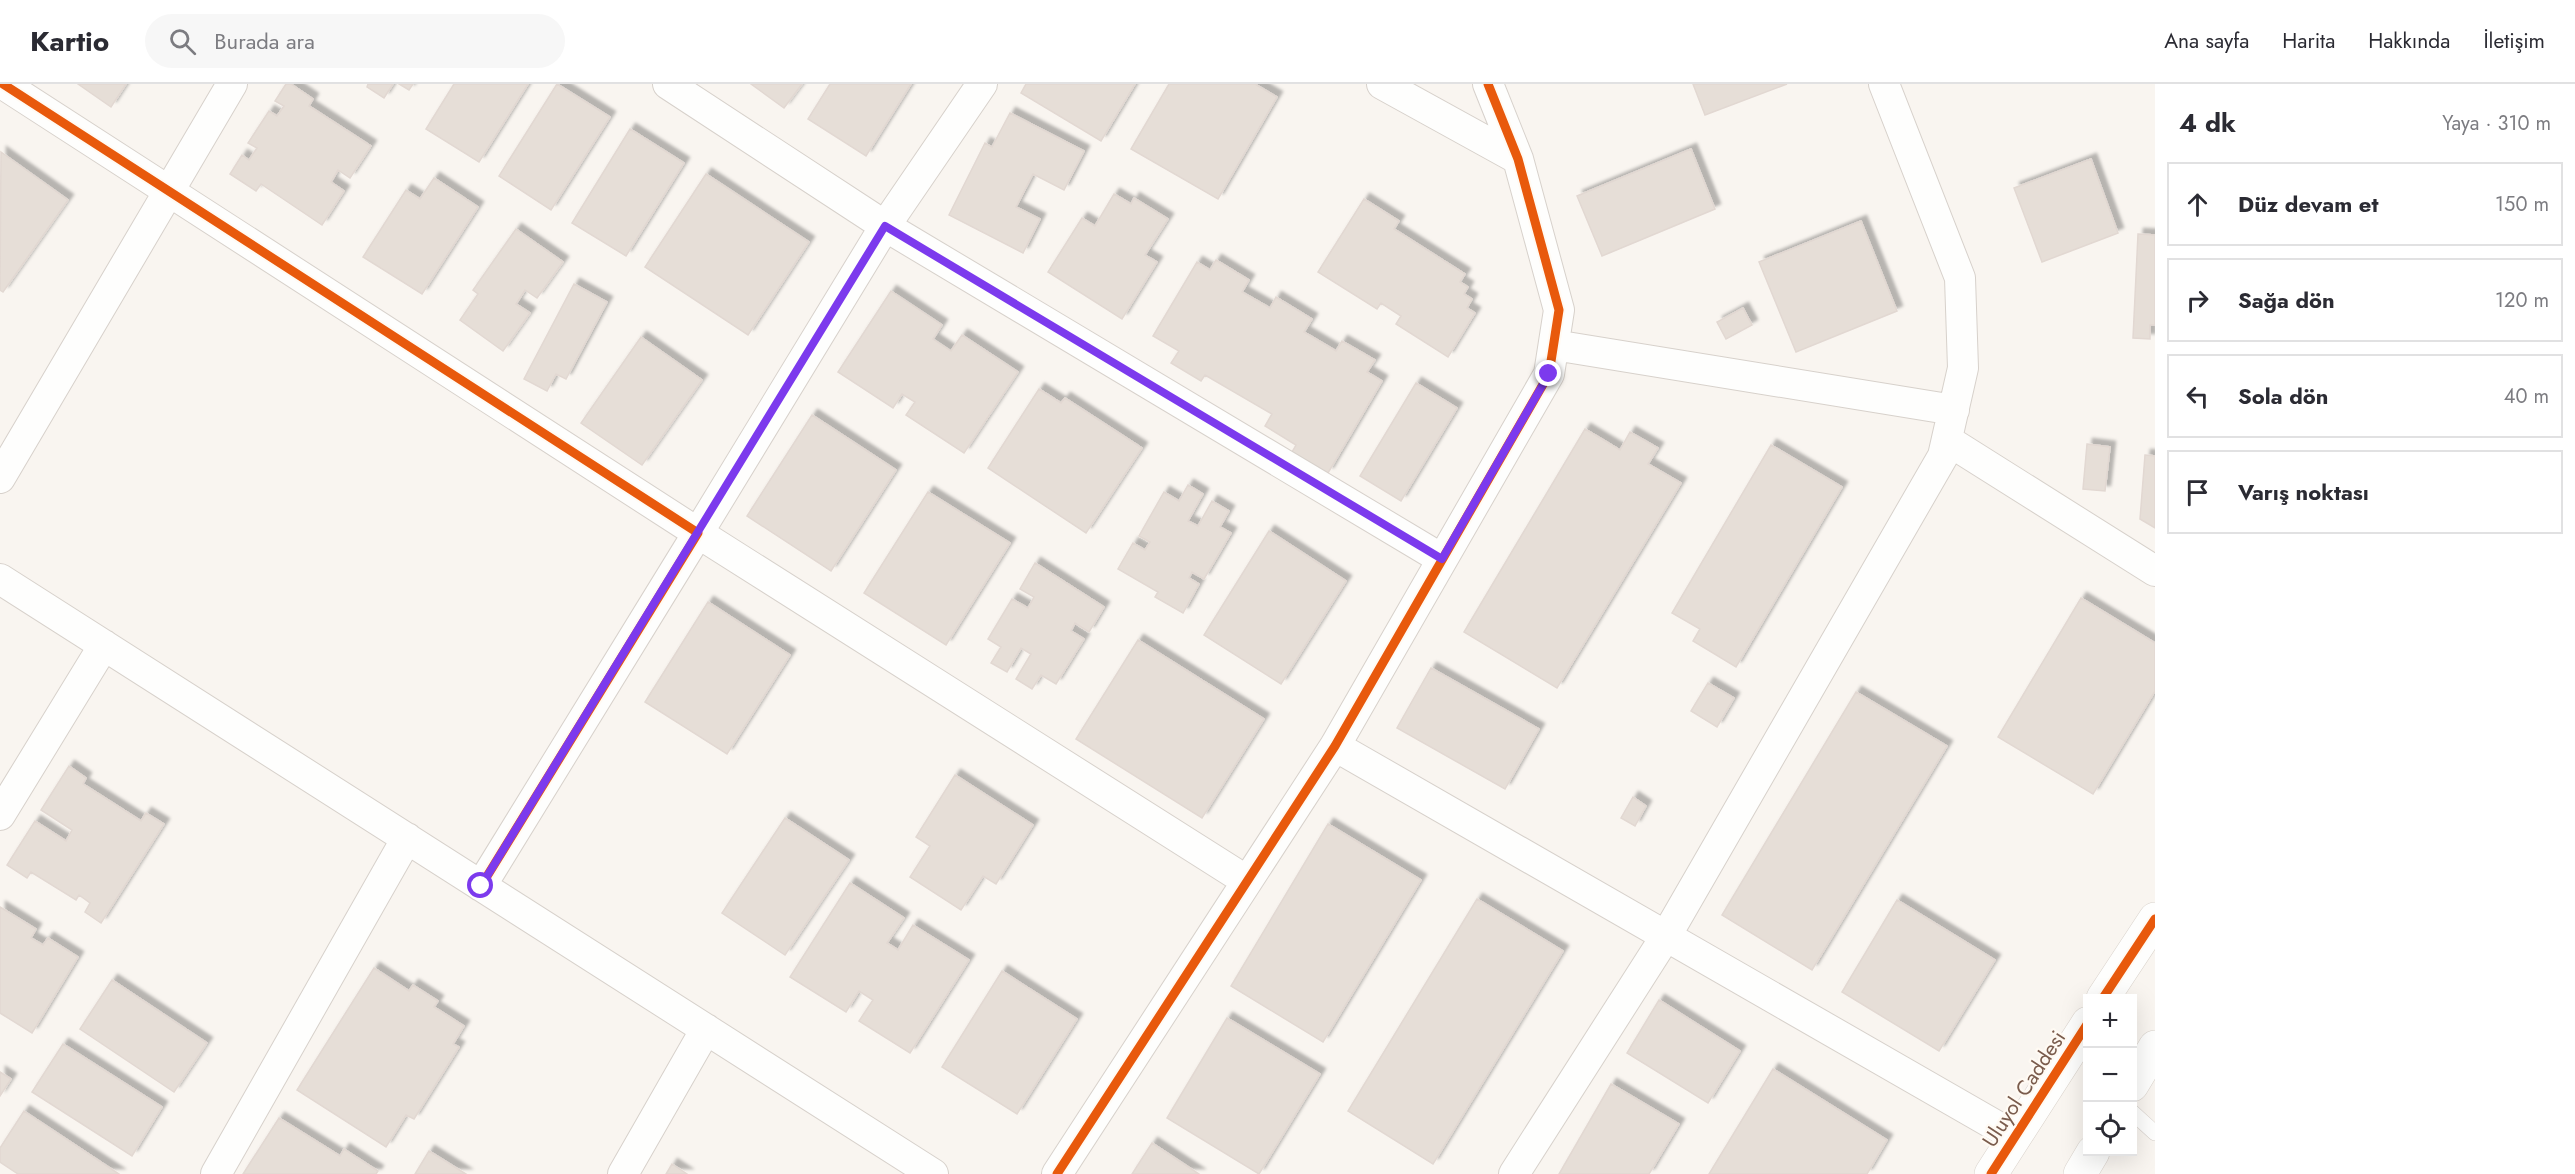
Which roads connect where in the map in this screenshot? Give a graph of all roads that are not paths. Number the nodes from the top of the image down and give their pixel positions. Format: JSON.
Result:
{"nodes":[{"id":1,"x":3,"y":84,"type":"edge"},
{"id":2,"x":232,"y":84,"type":"edge"},
{"id":3,"x":668,"y":84,"type":"edge"},
{"id":4,"x":982,"y":84,"type":"edge"},
{"id":5,"x":1382,"y":84,"type":"edge"},
{"id":6,"x":1488,"y":84,"type":"edge"},
{"id":7,"x":1884,"y":84,"type":"edge"},
{"id":8,"x":1518,"y":159,"type":"junction"},
{"id":9,"x":170,"y":192,"type":"junction"},
{"id":10,"x":885,"y":226,"type":"junction"},
{"id":11,"x":1554,"y":345,"type":"junction"},
{"id":12,"x":1954,"y":410,"type":"junction"},
{"id":13,"x":1947,"y":440,"type":"junction"},
{"id":14,"x":0,"y":478,"type":"edge"},
{"id":15,"x":698,"y":533,"type":"junction"},
{"id":16,"x":1442,"y":559,"type":"junction"},
{"id":17,"x":2155,"y":571,"type":"edge"},
{"id":18,"x":0,"y":579,"type":"edge"},
{"id":19,"x":104,"y":645,"type":"junction"},
{"id":20,"x":1335,"y":746,"type":"junction"},
{"id":21,"x":0,"y":815,"type":"edge"},
{"id":22,"x":407,"y":838,"type":"junction"},
{"id":23,"x":1247,"y":881,"type":"junction"},
{"id":24,"x":481,"y":886,"type":"junction"},
{"id":25,"x":2155,"y":919,"type":"edge"},
{"id":26,"x":1666,"y":936,"type":"junction"},
{"id":27,"x":2106,"y":994,"type":"edge"},
{"id":28,"x":706,"y":1029,"type":"junction"},
{"id":29,"x":2083,"y":1031,"type":"edge"},
{"id":30,"x":2155,"y":1047,"type":"edge"},
{"id":31,"x":2137,"y":1077,"type":"edge"},
{"id":32,"x":2137,"y":1116,"type":"edge"},
{"id":33,"x":2155,"y":1133,"type":"edge"},
{"id":34,"x":2014,"y":1136,"type":"junction"},
{"id":35,"x":2091,"y":1156,"type":"edge"},
{"id":36,"x":216,"y":1174,"type":"edge"},
{"id":37,"x":623,"y":1174,"type":"edge"},
{"id":38,"x":933,"y":1174,"type":"edge"},
{"id":39,"x":1057,"y":1174,"type":"edge"},
{"id":40,"x":1514,"y":1174,"type":"edge"},
{"id":41,"x":1991,"y":1174,"type":"edge"},
{"id":42,"x":2080,"y":1174,"type":"edge"}],
"edges":[{"from":1,"to":9,"type":"street"},
{"from":2,"to":9,"type":"street"},
{"from":3,"to":10,"type":"street"},
{"from":4,"to":10,"type":"street"},
{"from":5,"to":8,"type":"street"},
{"from":6,"to":8,"type":"street"},
{"from":7,"to":12,"type":"street"},
{"from":8,"to":11,"type":"street"},
{"from":9,"to":14,"type":"street"},
{"from":9,"to":15,"type":"street"},
{"from":10,"to":15,"type":"street"},
{"from":10,"to":16,"type":"street"},
{"from":11,"to":12,"type":"street"},
{"from":11,"to":16,"type":"street"},
{"from":12,"to":13,"type":"street"},
{"from":13,"to":17,"type":"street"},
{"from":13,"to":26,"type":"street"},
{"from":15,"to":23,"type":"street"},
{"from":15,"to":24,"type":"street"},
{"from":16,"to":20,"type":"street"},
{"from":18,"to":19,"type":"street"},
{"from":19,"to":21,"type":"street"},
{"from":19,"to":22,"type":"street"},
{"from":20,"to":23,"type":"street"},
{"from":20,"to":26,"type":"street"},
{"from":22,"to":24,"type":"street"},
{"from":22,"to":36,"type":"street"},
{"from":23,"to":39,"type":"street"},
{"from":24,"to":28,"type":"street"},
{"from":25,"to":27,"type":"main road"},
{"from":26,"to":34,"type":"street"},
{"from":26,"to":40,"type":"street"},
{"from":28,"to":37,"type":"street"},
{"from":28,"to":38,"type":"street"},
{"from":29,"to":34,"type":"main road","name":"Uluyol Caddesi"},
{"from":30,"to":31,"type":"main road"},
{"from":32,"to":33,"type":"lane"},
{"from":34,"to":41,"type":"main road","name":"Uluyol Caddesi"},
{"from":35,"to":42,"type":"main road"}]}
